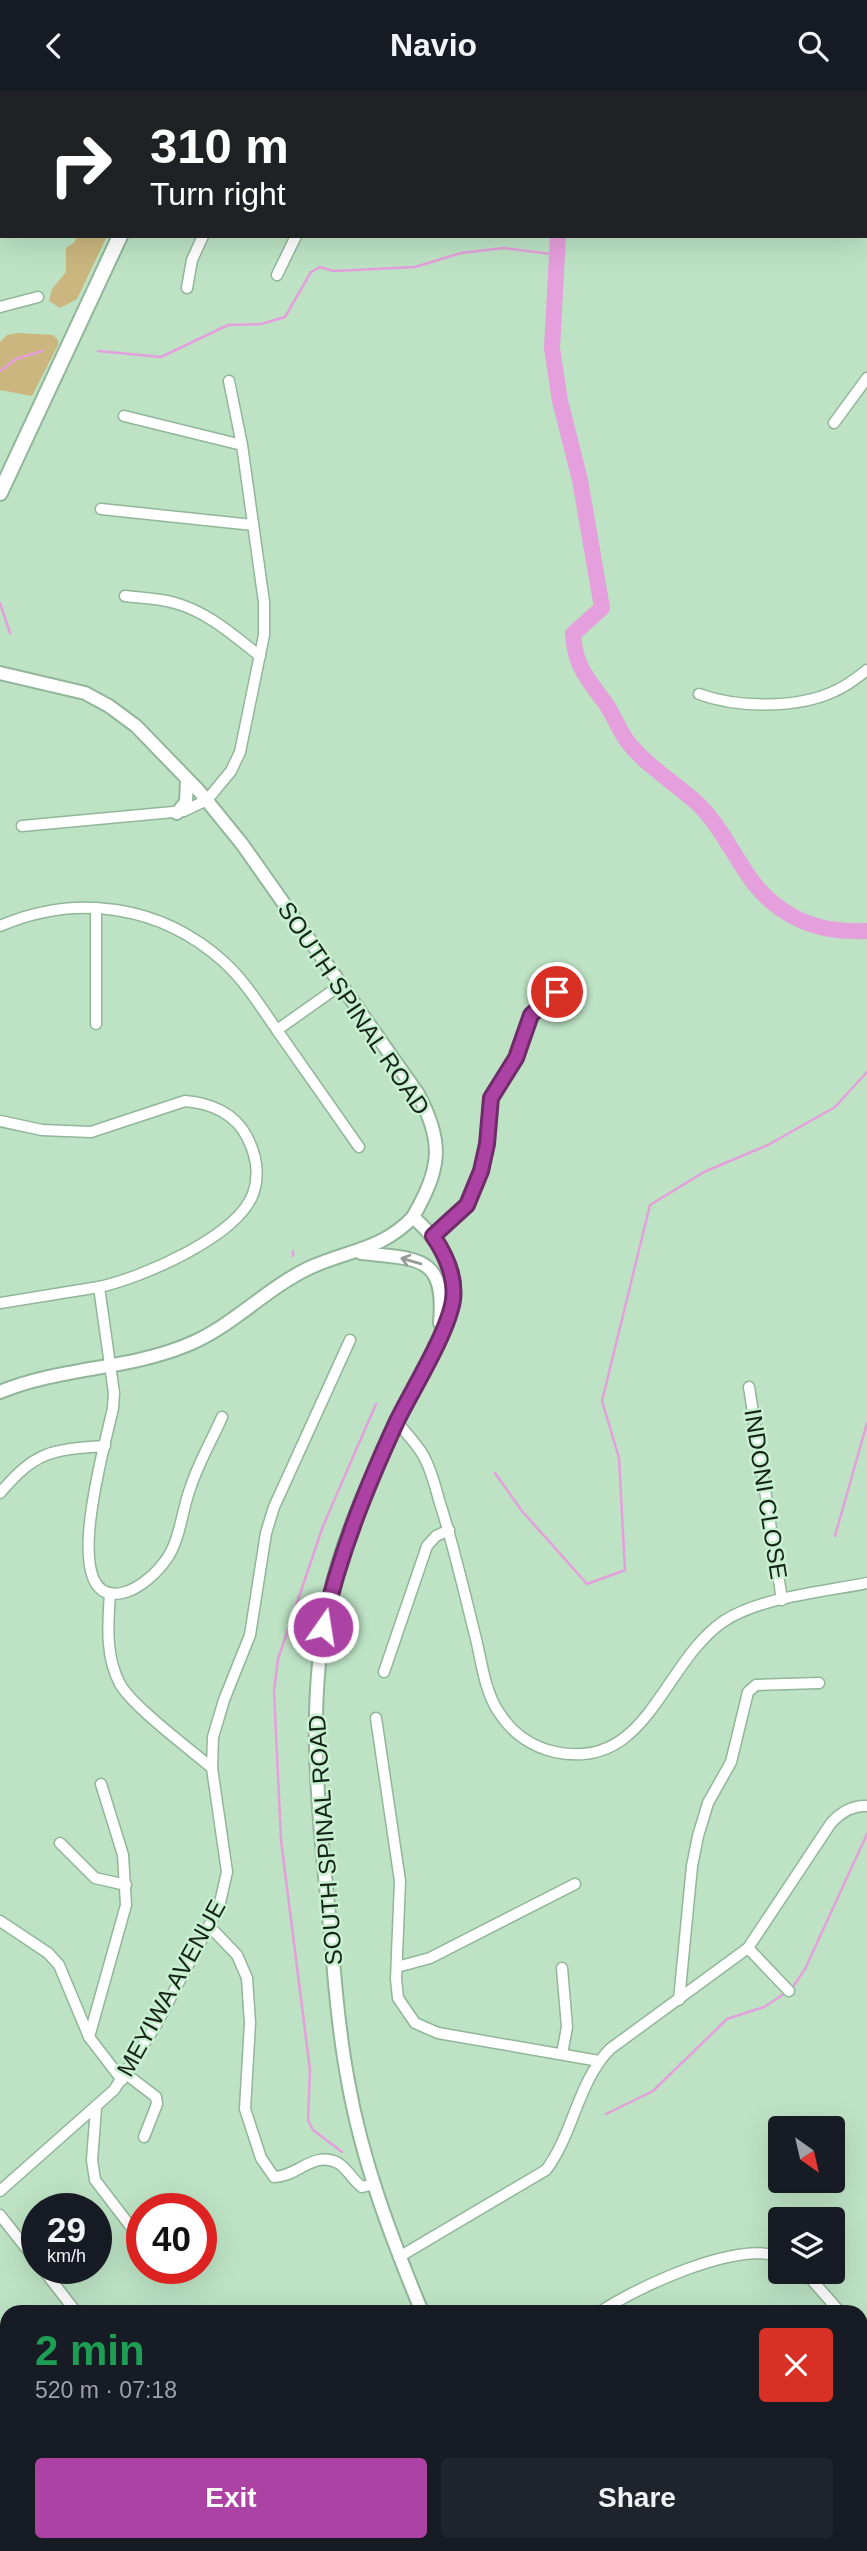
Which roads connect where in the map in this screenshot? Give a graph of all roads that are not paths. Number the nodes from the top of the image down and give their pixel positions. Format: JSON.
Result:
{"nodes":[{"id":1,"x":119,"y":238,"type":"edge"},
{"id":2,"x":202,"y":238,"type":"edge"},
{"id":3,"x":295,"y":238,"type":"edge"},
{"id":4,"x":276,"y":275,"type":"dead end"},
{"id":5,"x":187,"y":288,"type":"dead end"},
{"id":6,"x":38,"y":297,"type":"dead end"},
{"id":7,"x":0,"y":307,"type":"edge"},
{"id":8,"x":867,"y":378,"type":"edge"},
{"id":9,"x":229,"y":381,"type":"dead end"},
{"id":10,"x":124,"y":416,"type":"dead end"},
{"id":11,"x":834,"y":423,"type":"dead end"},
{"id":12,"x":242,"y":445,"type":"junction"},
{"id":13,"x":0,"y":493,"type":"edge"},
{"id":14,"x":101,"y":509,"type":"dead end"},
{"id":15,"x":253,"y":525,"type":"junction"},
{"id":16,"x":125,"y":596,"type":"dead end"},
{"id":17,"x":260,"y":656,"type":"junction"},
{"id":18,"x":867,"y":670,"type":"edge"},
{"id":19,"x":0,"y":673,"type":"edge"},
{"id":20,"x":699,"y":694,"type":"dead end"},
{"id":21,"x":187,"y":779,"type":"junction"},
{"id":22,"x":207,"y":800,"type":"junction"},
{"id":23,"x":177,"y":813,"type":"junction"},
{"id":24,"x":22,"y":826,"type":"dead end"},
{"id":25,"x":96,"y":908,"type":"junction"},
{"id":26,"x":0,"y":926,"type":"edge"},
{"id":27,"x":568,"y":977,"type":"dead end"},
{"id":28,"x":342,"y":984,"type":"junction"},
{"id":29,"x":96,"y":1024,"type":"dead end"},
{"id":30,"x":277,"y":1030,"type":"junction"},
{"id":31,"x":0,"y":1121,"type":"edge"},
{"id":32,"x":359,"y":1147,"type":"dead end"},
{"id":33,"x":413,"y":1217,"type":"junction"},
{"id":34,"x":433,"y":1236,"type":"junction"},
{"id":35,"x":353,"y":1252,"type":"junction"},
{"id":36,"x":99,"y":1287,"type":"junction"},
{"id":37,"x":0,"y":1302,"type":"edge"},
{"id":38,"x":438,"y":1337,"type":"junction"},
{"id":39,"x":350,"y":1340,"type":"dead end"},
{"id":40,"x":112,"y":1366,"type":"junction"},
{"id":41,"x":749,"y":1387,"type":"dead end"},
{"id":42,"x":0,"y":1392,"type":"edge"},
{"id":43,"x":222,"y":1417,"type":"dead end"},
{"id":44,"x":397,"y":1422,"type":"junction"},
{"id":45,"x":105,"y":1447,"type":"junction"},
{"id":46,"x":0,"y":1493,"type":"edge"},
{"id":47,"x":449,"y":1530,"type":"junction"},
{"id":48,"x":867,"y":1583,"type":"edge"},
{"id":49,"x":110,"y":1593,"type":"junction"},
{"id":50,"x":782,"y":1600,"type":"junction"},
{"id":51,"x":384,"y":1672,"type":"dead end"},
{"id":52,"x":819,"y":1683,"type":"dead end"},
{"id":53,"x":376,"y":1718,"type":"dead end"},
{"id":54,"x":212,"y":1769,"type":"junction"},
{"id":55,"x":101,"y":1784,"type":"dead end"},
{"id":56,"x":867,"y":1806,"type":"edge"},
{"id":57,"x":60,"y":1843,"type":"dead end"},
{"id":58,"x":575,"y":1884,"type":"dead end"},
{"id":59,"x":127,"y":1885,"type":"junction"},
{"id":60,"x":0,"y":1921,"type":"edge"},
{"id":61,"x":210,"y":1927,"type":"junction"},
{"id":62,"x":748,"y":1948,"type":"junction"},
{"id":63,"x":397,"y":1967,"type":"junction"},
{"id":64,"x":562,"y":1968,"type":"dead end"},
{"id":65,"x":789,"y":1991,"type":"dead end"},
{"id":66,"x":679,"y":2000,"type":"junction"},
{"id":67,"x":89,"y":2037,"type":"junction"},
{"id":68,"x":562,"y":2054,"type":"junction"},
{"id":69,"x":599,"y":2061,"type":"junction"},
{"id":70,"x":124,"y":2077,"type":"junction"},
{"id":71,"x":96,"y":2108,"type":"junction"},
{"id":72,"x":144,"y":2137,"type":"dead end"},
{"id":73,"x":374,"y":2184,"type":"junction"},
{"id":74,"x":0,"y":2191,"type":"edge"},
{"id":75,"x":0,"y":2215,"type":"edge"},
{"id":76,"x":126,"y":2221,"type":"edge"},
{"id":77,"x":21,"y":2242,"type":"edge"},
{"id":78,"x":768,"y":2255,"type":"edge"},
{"id":79,"x":399,"y":2257,"type":"junction"},
{"id":80,"x":54,"y":2284,"type":"edge"},
{"id":81,"x":815,"y":2284,"type":"edge"},
{"id":82,"x":71,"y":2305,"type":"edge"},
{"id":83,"x":419,"y":2305,"type":"edge"},
{"id":84,"x":614,"y":2305,"type":"edge"},
{"id":85,"x":834,"y":2305,"type":"edge"}],
"edges":[{"from":1,"to":13,"type":"main road"},
{"from":2,"to":5,"type":"street"},
{"from":3,"to":4,"type":"street"},
{"from":6,"to":7,"type":"street"},
{"from":8,"to":11,"type":"street"},
{"from":9,"to":12,"type":"street"},
{"from":10,"to":12,"type":"street"},
{"from":12,"to":15,"type":"street"},
{"from":14,"to":15,"type":"street"},
{"from":15,"to":17,"type":"street"},
{"from":16,"to":17,"type":"street"},
{"from":17,"to":22,"type":"street"},
{"from":18,"to":20,"type":"street"},
{"from":19,"to":21,"type":"street","name":"SOUTH SPINAL ROAD"},
{"from":21,"to":22,"type":"street","name":"SOUTH SPINAL ROAD"},
{"from":21,"to":23,"type":"street"},
{"from":22,"to":23,"type":"street"},
{"from":22,"to":28,"type":"street","name":"SOUTH SPINAL ROAD"},
{"from":23,"to":24,"type":"street"},
{"from":25,"to":26,"type":"street"},
{"from":25,"to":29,"type":"street"},
{"from":25,"to":30,"type":"street"},
{"from":27,"to":34,"type":"street"},
{"from":28,"to":30,"type":"street"},
{"from":28,"to":33,"type":"street","name":"SOUTH SPINAL ROAD"},
{"from":30,"to":32,"type":"street"},
{"from":31,"to":36,"type":"street"},
{"from":33,"to":34,"type":"street","name":"SOUTH SPINAL ROAD"},
{"from":33,"to":35,"type":"street"},
{"from":34,"to":38,"type":"street","name":"SOUTH SPINAL ROAD"},
{"from":38,"to":35,"type":"street","one_way":true},
{"from":35,"to":40,"type":"street"},
{"from":36,"to":37,"type":"street"},
{"from":36,"to":40,"type":"street"},
{"from":38,"to":44,"type":"street","name":"SOUTH SPINAL ROAD"},
{"from":39,"to":54,"type":"street","name":"MEYIWA AVENUE"},
{"from":40,"to":42,"type":"street"},
{"from":40,"to":45,"type":"street"},
{"from":41,"to":50,"type":"street","name":"INDONI CLOSE"},
{"from":43,"to":49,"type":"street"},
{"from":44,"to":47,"type":"street"},
{"from":44,"to":73,"type":"street","name":"SOUTH SPINAL ROAD"},
{"from":45,"to":46,"type":"street"},
{"from":45,"to":49,"type":"street"},
{"from":47,"to":50,"type":"street"},
{"from":47,"to":51,"type":"street"},
{"from":48,"to":50,"type":"street"},
{"from":49,"to":54,"type":"street"},
{"from":52,"to":66,"type":"street"},
{"from":53,"to":63,"type":"street"},
{"from":54,"to":61,"type":"street","name":"MEYIWA AVENUE"},
{"from":55,"to":59,"type":"street"},
{"from":56,"to":62,"type":"street"},
{"from":57,"to":59,"type":"street"},
{"from":58,"to":63,"type":"street"},
{"from":59,"to":67,"type":"street"},
{"from":60,"to":67,"type":"street"},
{"from":61,"to":70,"type":"street","name":"MEYIWA AVENUE"},
{"from":61,"to":73,"type":"street"},
{"from":62,"to":65,"type":"street"},
{"from":62,"to":66,"type":"street"},
{"from":63,"to":68,"type":"street"},
{"from":64,"to":68,"type":"street"},
{"from":66,"to":69,"type":"street"},
{"from":67,"to":70,"type":"street"},
{"from":68,"to":69,"type":"street"},
{"from":69,"to":79,"type":"street"},
{"from":70,"to":71,"type":"street","name":"MEYIWA AVENUE"},
{"from":70,"to":72,"type":"street"},
{"from":71,"to":74,"type":"street","name":"MEYIWA AVENUE"},
{"from":71,"to":76,"type":"street"},
{"from":73,"to":79,"type":"street","name":"SOUTH SPINAL ROAD"},
{"from":75,"to":77,"type":"street"},
{"from":78,"to":84,"type":"street"},
{"from":79,"to":83,"type":"street","name":"SOUTH SPINAL ROAD"},
{"from":80,"to":82,"type":"street"},
{"from":81,"to":85,"type":"street"}]}
